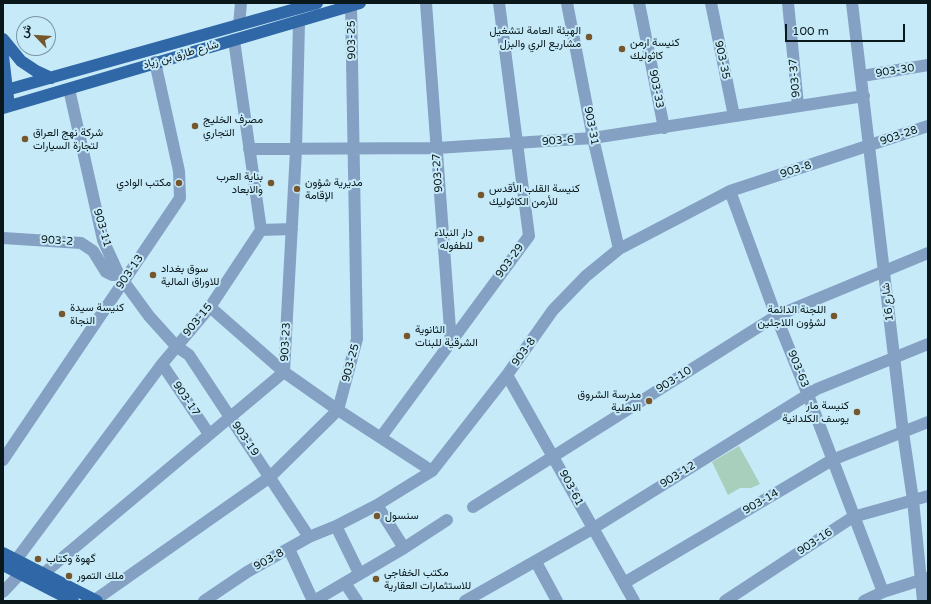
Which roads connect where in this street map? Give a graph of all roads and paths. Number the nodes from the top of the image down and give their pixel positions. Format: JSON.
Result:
{"nodes":[{"id":1,"x":241,"y":3,"type":"edge"},
{"id":2,"x":317,"y":3,"type":"edge"},
{"id":3,"x":426,"y":3,"type":"edge"},
{"id":4,"x":499,"y":3,"type":"edge"},
{"id":5,"x":567,"y":3,"type":"edge"},
{"id":6,"x":639,"y":3,"type":"edge"},
{"id":7,"x":711,"y":3,"type":"edge"},
{"id":8,"x":788,"y":3,"type":"edge"},
{"id":9,"x":852,"y":3,"type":"edge"},
{"id":10,"x":356,"y":4,"type":"edge"},
{"id":11,"x":299,"y":22,"type":"junction"},
{"id":12,"x":239,"y":25,"type":"junction"},
{"id":13,"x":3,"y":39,"type":"edge"},
{"id":14,"x":234,"y":40,"type":"junction"},
{"id":15,"x":3,"y":56,"type":"edge"},
{"id":16,"x":155,"y":62,"type":"junction"},
{"id":17,"x":928,"y":65,"type":"edge"},
{"id":18,"x":862,"y":76,"type":"junction"},
{"id":19,"x":52,"y":78,"type":"junction"},
{"id":20,"x":69,"y":89,"type":"junction"},
{"id":21,"x":5,"y":91,"type":"edge"},
{"id":22,"x":864,"y":96,"type":"junction"},
{"id":23,"x":798,"y":105,"type":"junction"},
{"id":24,"x":5,"y":108,"type":"edge"},
{"id":25,"x":734,"y":116,"type":"junction"},
{"id":26,"x":928,"y":126,"type":"edge"},
{"id":27,"x":664,"y":128,"type":"junction"},
{"id":28,"x":593,"y":138,"type":"junction"},
{"id":29,"x":517,"y":144,"type":"junction"},
{"id":30,"x":870,"y":146,"type":"junction"},
{"id":31,"x":436,"y":148,"type":"junction"},
{"id":32,"x":249,"y":149,"type":"junction"},
{"id":33,"x":296,"y":150,"type":"junction"},
{"id":34,"x":354,"y":150,"type":"junction"},
{"id":35,"x":730,"y":191,"type":"junction"},
{"id":36,"x":292,"y":229,"type":"junction"},
{"id":37,"x":261,"y":230,"type":"junction"},
{"id":38,"x":3,"y":238,"type":"edge"},
{"id":39,"x":619,"y":249,"type":"junction"},
{"id":40,"x":928,"y":253,"type":"edge"},
{"id":41,"x":885,"y":272,"type":"junction"},
{"id":42,"x":121,"y":279,"type":"junction"},
{"id":43,"x":210,"y":307,"type":"junction"},
{"id":44,"x":776,"y":316,"type":"junction"},
{"id":45,"x":451,"y":343,"type":"junction"},
{"id":46,"x":928,"y":344,"type":"edge"},
{"id":47,"x":176,"y":346,"type":"junction"},
{"id":48,"x":894,"y":357,"type":"junction"},
{"id":49,"x":162,"y":364,"type":"junction"},
{"id":50,"x":284,"y":372,"type":"junction"},
{"id":51,"x":507,"y":375,"type":"junction"},
{"id":52,"x":808,"y":395,"type":"junction"},
{"id":53,"x":338,"y":410,"type":"junction"},
{"id":54,"x":230,"y":417,"type":"junction"},
{"id":55,"x":928,"y":422,"type":"edge"},
{"id":56,"x":903,"y":432,"type":"junction"},
{"id":57,"x":209,"y":434,"type":"junction"},
{"id":58,"x":381,"y":437,"type":"junction"},
{"id":59,"x":553,"y":456,"type":"junction"},
{"id":60,"x":3,"y":460,"type":"edge"},
{"id":61,"x":832,"y":460,"type":"junction"},
{"id":62,"x":432,"y":471,"type":"junction"},
{"id":63,"x":270,"y":477,"type":"junction"},
{"id":64,"x":928,"y":496,"type":"edge"},
{"id":65,"x":913,"y":500,"type":"junction"},
{"id":66,"x":377,"y":505,"type":"junction"},
{"id":67,"x":473,"y":507,"type":"dead end"},
{"id":68,"x":853,"y":517,"type":"junction"},
{"id":69,"x":446,"y":520,"type":"dead end"},
{"id":70,"x":336,"y":526,"type":"junction"},
{"id":71,"x":592,"y":528,"type":"junction"},
{"id":72,"x":309,"y":537,"type":"junction"},
{"id":73,"x":404,"y":548,"type":"junction"},
{"id":74,"x":289,"y":549,"type":"junction"},
{"id":75,"x":3,"y":554,"type":"edge"},
{"id":76,"x":16,"y":560,"type":"junction"},
{"id":77,"x":536,"y":562,"type":"junction"},
{"id":78,"x":3,"y":565,"type":"edge"},
{"id":79,"x":20,"y":574,"type":"junction"},
{"id":80,"x":44,"y":574,"type":"junction"},
{"id":81,"x":359,"y":574,"type":"junction"},
{"id":82,"x":924,"y":579,"type":"edge"},
{"id":83,"x":345,"y":583,"type":"junction"},
{"id":84,"x":624,"y":583,"type":"junction"},
{"id":85,"x":3,"y":592,"type":"edge"},
{"id":86,"x":883,"y":592,"type":"junction"},
{"id":87,"x":479,"y":598,"type":"edge"},
{"id":88,"x":96,"y":600,"type":"edge"},
{"id":89,"x":73,"y":601,"type":"edge"},
{"id":90,"x":204,"y":601,"type":"edge"},
{"id":91,"x":314,"y":601,"type":"edge"},
{"id":92,"x":358,"y":601,"type":"edge"},
{"id":93,"x":465,"y":601,"type":"edge"},
{"id":94,"x":557,"y":601,"type":"edge"},
{"id":95,"x":634,"y":601,"type":"edge"},
{"id":96,"x":725,"y":601,"type":"edge"},
{"id":97,"x":864,"y":601,"type":"edge"},
{"id":98,"x":923,"y":601,"type":"edge"}],
"edges":[{"from":1,"to":12,"type":"street"},
{"from":2,"to":12,"type":"main road","name":"شارع طارق بن زياد"},
{"from":3,"to":31,"type":"street","name":"903-27"},
{"from":4,"to":29,"type":"street","name":"903-29"},
{"from":5,"to":28,"type":"street","name":"903-31"},
{"from":6,"to":27,"type":"street","name":"903-33"},
{"from":7,"to":25,"type":"street","name":"903-35"},
{"from":8,"to":23,"type":"street","name":"903-37"},
{"from":9,"to":18,"type":"street","name":"شارع 16"},
{"from":10,"to":11,"type":"main road","name":"شارع طارق بن زياد"},
{"from":10,"to":34,"type":"street","name":"903-25"},
{"from":11,"to":14,"type":"main road","name":"شارع طارق بن زياد"},
{"from":11,"to":33,"type":"street","name":"903-23"},
{"from":12,"to":19,"type":"main road","name":"شارع طارق بن زياد"},
{"from":13,"to":19,"type":"main road"},
{"from":14,"to":16,"type":"main road","name":"شارع طارق بن زياد"},
{"from":14,"to":32,"type":"street"},
{"from":15,"to":21,"type":"main road"},
{"from":16,"to":20,"type":"main road","name":"شارع طارق بن زياد"},
{"from":16,"to":42,"type":"street","name":"903-13"},
{"from":17,"to":18,"type":"street","name":"903-30"},
{"from":18,"to":22,"type":"street","name":"شارع 16"},
{"from":19,"to":21,"type":"main road","name":"شارع طارق بن زياد"},
{"from":20,"to":24,"type":"main road","name":"شارع طارق بن زياد"},
{"from":20,"to":42,"type":"street","name":"903-11"},
{"from":21,"to":24,"type":"main road"},
{"from":22,"to":23,"type":"street","name":"903-6"},
{"from":22,"to":30,"type":"street","name":"شارع 16"},
{"from":23,"to":25,"type":"street","name":"903-6"},
{"from":25,"to":27,"type":"street","name":"903-6"},
{"from":26,"to":30,"type":"street","name":"903-28"},
{"from":27,"to":28,"type":"street","name":"903-6"},
{"from":28,"to":29,"type":"street","name":"903-6"},
{"from":28,"to":39,"type":"street","name":"903-31"},
{"from":29,"to":31,"type":"street","name":"903-6"},
{"from":29,"to":45,"type":"street","name":"903-29"},
{"from":30,"to":35,"type":"street","name":"903-8"},
{"from":30,"to":41,"type":"street","name":"شارع 16"},
{"from":31,"to":34,"type":"street","name":"903-6"},
{"from":31,"to":45,"type":"street","name":"903-27"},
{"from":32,"to":33,"type":"street","name":"903-6"},
{"from":32,"to":37,"type":"street"},
{"from":33,"to":34,"type":"street","name":"903-6"},
{"from":33,"to":36,"type":"street","name":"903-23"},
{"from":34,"to":53,"type":"street","name":"903-25"},
{"from":35,"to":39,"type":"street","name":"903-8"},
{"from":35,"to":44,"type":"street","name":"903-63"},
{"from":36,"to":37,"type":"street"},
{"from":36,"to":50,"type":"street","name":"903-23"},
{"from":37,"to":43,"type":"street","name":"903-15"},
{"from":38,"to":42,"type":"street","name":"903-2"},
{"from":39,"to":51,"type":"street","name":"903-8"},
{"from":40,"to":41,"type":"street","name":"903-10"},
{"from":41,"to":44,"type":"street","name":"903-10"},
{"from":41,"to":48,"type":"street","name":"شارع 16"},
{"from":42,"to":47,"type":"street","name":"903-11"},
{"from":42,"to":60,"type":"street","name":"903-13"},
{"from":43,"to":47,"type":"street","name":"903-15"},
{"from":43,"to":50,"type":"street"},
{"from":44,"to":52,"type":"street","name":"903-63"},
{"from":44,"to":59,"type":"street","name":"903-10"},
{"from":45,"to":58,"type":"street","name":"903-29"},
{"from":46,"to":48,"type":"street","name":"903-12"},
{"from":47,"to":49,"type":"street","name":"903-15"},
{"from":47,"to":54,"type":"street","name":"903-19"},
{"from":48,"to":52,"type":"street","name":"903-12"},
{"from":48,"to":56,"type":"street","name":"شارع 16"},
{"from":49,"to":57,"type":"street","name":"903-17"},
{"from":49,"to":76,"type":"street","name":"903-15"},
{"from":50,"to":53,"type":"street"},
{"from":50,"to":54,"type":"street","name":"903-23"},
{"from":51,"to":59,"type":"street","name":"903-61"},
{"from":51,"to":62,"type":"street","name":"903-8"},
{"from":52,"to":61,"type":"street","name":"903-63"},
{"from":52,"to":71,"type":"street","name":"903-12"},
{"from":53,"to":58,"type":"street"},
{"from":53,"to":63,"type":"street"},
{"from":54,"to":57,"type":"street","name":"903-23"},
{"from":54,"to":63,"type":"street","name":"903-19"},
{"from":55,"to":56,"type":"street","name":"903-14"},
{"from":56,"to":61,"type":"street","name":"903-14"},
{"from":56,"to":65,"type":"street","name":"شارع 16"},
{"from":57,"to":80,"type":"street","name":"903-23"},
{"from":58,"to":62,"type":"street"},
{"from":59,"to":67,"type":"street","name":"903-10"},
{"from":59,"to":71,"type":"street","name":"903-61"},
{"from":61,"to":68,"type":"street","name":"903-63"},
{"from":61,"to":84,"type":"street","name":"903-14"},
{"from":62,"to":66,"type":"street","name":"903-8"},
{"from":63,"to":72,"type":"street","name":"903-19"},
{"from":63,"to":88,"type":"street"},
{"from":64,"to":65,"type":"street","name":"903-16"},
{"from":65,"to":68,"type":"street","name":"903-16"},
{"from":65,"to":82,"type":"street","name":"شارع 16"},
{"from":66,"to":70,"type":"street","name":"903-8"},
{"from":66,"to":73,"type":"street"},
{"from":68,"to":86,"type":"street","name":"903-63"},
{"from":68,"to":96,"type":"street","name":"903-16"},
{"from":69,"to":73,"type":"street"},
{"from":70,"to":72,"type":"street","name":"903-8"},
{"from":70,"to":81,"type":"street"},
{"from":71,"to":77,"type":"street","name":"903-12"},
{"from":71,"to":84,"type":"street","name":"903-61"},
{"from":72,"to":74,"type":"street","name":"903-8"},
{"from":73,"to":81,"type":"street"},
{"from":74,"to":90,"type":"street","name":"903-8"},
{"from":74,"to":91,"type":"street"},
{"from":75,"to":76,"type":"main road"},
{"from":76,"to":80,"type":"main road"},
{"from":77,"to":87,"type":"street","name":"903-12"},
{"from":77,"to":94,"type":"street"},
{"from":78,"to":79,"type":"main road"},
{"from":79,"to":85,"type":"street"},
{"from":79,"to":89,"type":"main road"},
{"from":80,"to":88,"type":"main road"},
{"from":81,"to":83,"type":"street"},
{"from":82,"to":86,"type":"street"},
{"from":82,"to":98,"type":"street","name":"شارع 16"},
{"from":83,"to":91,"type":"street"},
{"from":83,"to":92,"type":"street"},
{"from":84,"to":95,"type":"street","name":"903-61"},
{"from":86,"to":97,"type":"street"},
{"from":87,"to":93,"type":"street","name":"903-12"}]}
